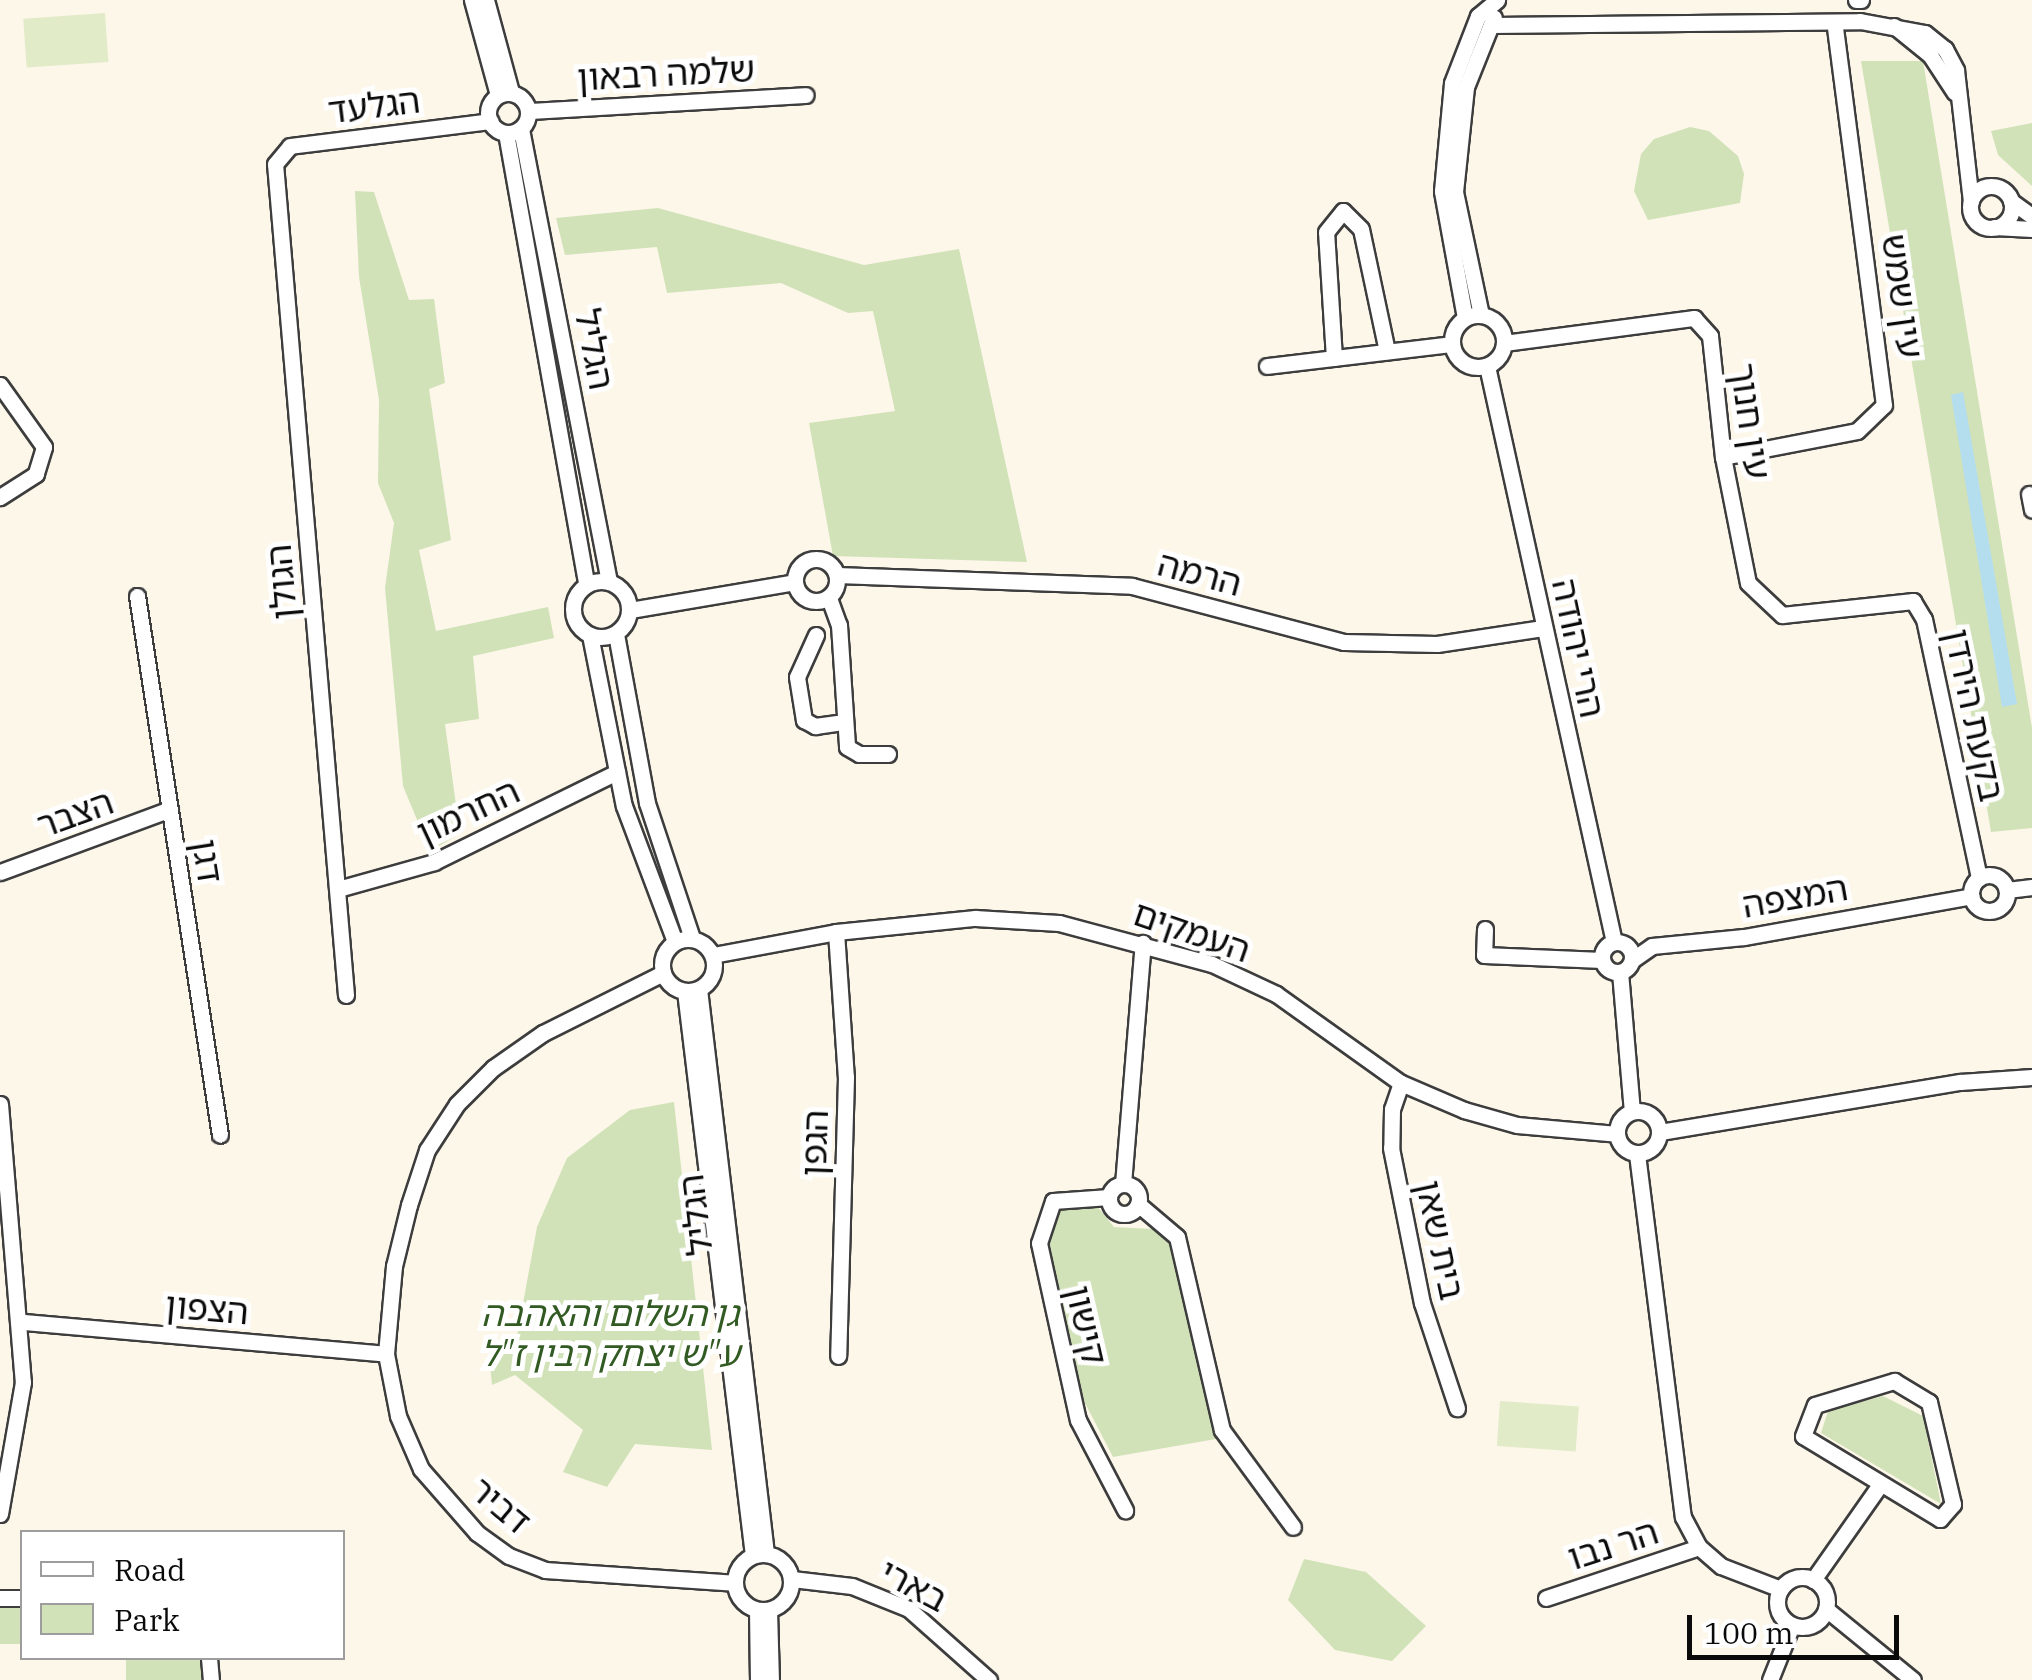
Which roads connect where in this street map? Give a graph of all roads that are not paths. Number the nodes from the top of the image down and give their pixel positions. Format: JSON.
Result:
{"nodes":[{"id":1,"x":472,"y":0,"type":"edge"},
{"id":2,"x":486,"y":0,"type":"edge"},
{"id":3,"x":1499,"y":0,"type":"edge"},
{"id":4,"x":1834,"y":22,"type":"junction"},
{"id":5,"x":1491,"y":26,"type":"junction"},
{"id":6,"x":504,"y":94,"type":"junction"},
{"id":7,"x":806,"y":95,"type":"dead end"},
{"id":8,"x":529,"y":111,"type":"junction"},
{"id":9,"x":490,"y":121,"type":"junction"},
{"id":10,"x":514,"y":131,"type":"junction"},
{"id":11,"x":1966,"y":149,"type":"junction"},
{"id":12,"x":274,"y":164,"type":"joint"},
{"id":13,"x":1998,"y":187,"type":"junction"},
{"id":14,"x":1971,"y":201,"type":"junction"},
{"id":15,"x":2010,"y":202,"type":"junction"},
{"id":16,"x":2032,"y":216,"type":"edge"},
{"id":17,"x":1994,"y":227,"type":"junction"},
{"id":18,"x":2032,"y":229,"type":"edge"},
{"id":19,"x":1473,"y":316,"type":"junction"},
{"id":20,"x":1504,"y":343,"type":"junction"},
{"id":21,"x":1452,"y":344,"type":"junction"},
{"id":22,"x":1387,"y":351,"type":"junction"},
{"id":23,"x":1334,"y":358,"type":"junction"},
{"id":24,"x":1267,"y":366,"type":"dead end"},
{"id":25,"x":1487,"y":366,"type":"junction"},
{"id":26,"x":0,"y":385,"type":"edge"},
{"id":27,"x":1723,"y":456,"type":"junction"},
{"id":28,"x":0,"y":498,"type":"edge"},
{"id":29,"x":838,"y":575,"type":"junction"},
{"id":30,"x":609,"y":581,"type":"junction"},
{"id":31,"x":795,"y":582,"type":"junction"},
{"id":32,"x":586,"y":584,"type":"junction"},
{"id":33,"x":137,"y":596,"type":"dead end"},
{"id":34,"x":829,"y":598,"type":"junction"},
{"id":35,"x":1765,"y":600,"type":"joint"},
{"id":36,"x":630,"y":610,"type":"junction"},
{"id":37,"x":1543,"y":628,"type":"junction"},
{"id":38,"x":616,"y":634,"type":"junction"},
{"id":39,"x":590,"y":635,"type":"junction"},
{"id":40,"x":816,"y":635,"type":"dead end"},
{"id":41,"x":842,"y":722,"type":"junction"},
{"id":42,"x":888,"y":754,"type":"dead end"},
{"id":43,"x":617,"y":772,"type":"junction"},
{"id":44,"x":170,"y":809,"type":"junction"},
{"id":45,"x":0,"y":872,"type":"edge"},
{"id":46,"x":1979,"y":878,"type":"junction"},
{"id":47,"x":2032,"y":886,"type":"edge"},
{"id":48,"x":338,"y":888,"type":"junction"},
{"id":49,"x":2007,"y":890,"type":"junction"},
{"id":50,"x":1971,"y":896,"type":"junction"},
{"id":51,"x":1485,"y":929,"type":"dead end"},
{"id":52,"x":836,"y":932,"type":"junction"},
{"id":53,"x":692,"y":938,"type":"junction"},
{"id":54,"x":675,"y":942,"type":"junction"},
{"id":55,"x":1614,"y":942,"type":"junction"},
{"id":56,"x":1143,"y":943,"type":"junction"},
{"id":57,"x":713,"y":955,"type":"junction"},
{"id":58,"x":1602,"y":960,"type":"junction"},
{"id":59,"x":1626,"y":966,"type":"junction"},
{"id":60,"x":664,"y":973,"type":"junction"},
{"id":61,"x":692,"y":990,"type":"junction"},
{"id":62,"x":346,"y":995,"type":"dead end"},
{"id":63,"x":2032,"y":1077,"type":"edge"},
{"id":64,"x":1400,"y":1083,"type":"junction"},
{"id":65,"x":0,"y":1104,"type":"edge"},
{"id":66,"x":1632,"y":1112,"type":"junction"},
{"id":67,"x":1660,"y":1132,"type":"junction"},
{"id":68,"x":1617,"y":1134,"type":"junction"},
{"id":69,"x":220,"y":1135,"type":"dead end"},
{"id":70,"x":1637,"y":1154,"type":"junction"},
{"id":71,"x":1123,"y":1184,"type":"junction"},
{"id":72,"x":1109,"y":1197,"type":"junction"},
{"id":73,"x":1138,"y":1204,"type":"junction"},
{"id":74,"x":23,"y":1322,"type":"junction"},
{"id":75,"x":386,"y":1354,"type":"junction"},
{"id":76,"x":838,"y":1356,"type":"dead end"},
{"id":77,"x":1457,"y":1408,"type":"dead end"},
{"id":78,"x":1879,"y":1486,"type":"junction"},
{"id":79,"x":1124,"y":1510,"type":"dead end"},
{"id":80,"x":0,"y":1514,"type":"edge"},
{"id":81,"x":1293,"y":1528,"type":"dead end"},
{"id":82,"x":1698,"y":1546,"type":"junction"},
{"id":83,"x":759,"y":1554,"type":"junction"},
{"id":84,"x":792,"y":1579,"type":"junction"},
{"id":85,"x":1813,"y":1580,"type":"junction"},
{"id":86,"x":734,"y":1583,"type":"junction"},
{"id":87,"x":1781,"y":1590,"type":"junction"},
{"id":88,"x":1546,"y":1598,"type":"dead end"},
{"id":89,"x":763,"y":1610,"type":"junction"},
{"id":90,"x":1826,"y":1610,"type":"junction"},
{"id":91,"x":1792,"y":1625,"type":"junction"},
{"id":92,"x":758,"y":1680,"type":"edge"},
{"id":93,"x":771,"y":1680,"type":"edge"},
{"id":94,"x":990,"y":1680,"type":"edge"},
{"id":95,"x":1770,"y":1680,"type":"edge"},
{"id":96,"x":1913,"y":1680,"type":"edge"}],
"edges":[{"from":1,"to":6,"type":"street"},
{"from":2,"to":6,"type":"street"},
{"from":3,"to":5,"type":"street"},
{"from":3,"to":19,"type":"street"},
{"from":4,"to":5,"type":"street"},
{"from":4,"to":11,"type":"street"},
{"from":4,"to":27,"type":"street","name":"עין שמש"},
{"from":5,"to":19,"type":"street"},
{"from":6,"to":8,"type":"street"},
{"from":6,"to":9,"type":"street"},
{"from":7,"to":8,"type":"street","name":"שלמה רבאון"},
{"from":8,"to":10,"type":"street"},
{"from":9,"to":10,"type":"street"},
{"from":9,"to":12,"type":"street","name":"הגלעד"},
{"from":10,"to":30,"type":"street","name":"הגליל"},
{"from":10,"to":32,"type":"street","name":"הגליל"},
{"from":11,"to":13,"type":"street"},
{"from":11,"to":14,"type":"street"},
{"from":12,"to":48,"type":"street","name":"הגולן"},
{"from":13,"to":14,"type":"street"},
{"from":13,"to":15,"type":"street"},
{"from":14,"to":17,"type":"street"},
{"from":15,"to":16,"type":"street"},
{"from":15,"to":17,"type":"street"},
{"from":17,"to":18,"type":"street"},
{"from":19,"to":20,"type":"street"},
{"from":19,"to":21,"type":"street"},
{"from":20,"to":25,"type":"street"},
{"from":20,"to":27,"type":"street","name":"עין חנוך"},
{"from":21,"to":22,"type":"street"},
{"from":21,"to":25,"type":"street"},
{"from":22,"to":23,"type":"street"},
{"from":22,"to":23,"type":"street"},
{"from":23,"to":24,"type":"street"},
{"from":25,"to":37,"type":"street","name":"הרי יהודה"},
{"from":26,"to":28,"type":"street"},
{"from":27,"to":35,"type":"street","name":"עין חנוך"},
{"from":29,"to":31,"type":"street"},
{"from":29,"to":34,"type":"street"},
{"from":29,"to":37,"type":"street","name":"הרמה"},
{"from":30,"to":32,"type":"street"},
{"from":30,"to":36,"type":"street"},
{"from":31,"to":34,"type":"street"},
{"from":31,"to":36,"type":"street"},
{"from":32,"to":39,"type":"street"},
{"from":33,"to":44,"type":"street","name":"דגן"},
{"from":34,"to":41,"type":"street"},
{"from":35,"to":46,"type":"street","name":"בקעת הירדן"},
{"from":36,"to":38,"type":"street"},
{"from":37,"to":55,"type":"street","name":"הרי יהודה"},
{"from":38,"to":39,"type":"street"},
{"from":38,"to":53,"type":"street"},
{"from":39,"to":43,"type":"street"},
{"from":40,"to":41,"type":"street"},
{"from":41,"to":42,"type":"street"},
{"from":43,"to":48,"type":"street","name":"החרמון"},
{"from":43,"to":54,"type":"street"},
{"from":44,"to":45,"type":"street","name":"הצבר"},
{"from":44,"to":69,"type":"street","name":"דגן"},
{"from":46,"to":49,"type":"street"},
{"from":46,"to":50,"type":"street"},
{"from":47,"to":49,"type":"street"},
{"from":48,"to":62,"type":"street","name":"הגולן"},
{"from":49,"to":50,"type":"street"},
{"from":50,"to":59,"type":"street","name":"המצפה"},
{"from":51,"to":58,"type":"street"},
{"from":52,"to":56,"type":"street","name":"העמקים"},
{"from":52,"to":57,"type":"street","name":"העמקים"},
{"from":52,"to":76,"type":"street","name":"הגפן"},
{"from":53,"to":54,"type":"street"},
{"from":53,"to":57,"type":"street"},
{"from":54,"to":60,"type":"street"},
{"from":55,"to":58,"type":"street"},
{"from":55,"to":59,"type":"street"},
{"from":56,"to":64,"type":"street","name":"העמקים"},
{"from":56,"to":71,"type":"street"},
{"from":57,"to":61,"type":"street"},
{"from":58,"to":59,"type":"street"},
{"from":59,"to":66,"type":"street"},
{"from":60,"to":61,"type":"street"},
{"from":60,"to":75,"type":"street","name":"דביר"},
{"from":61,"to":83,"type":"street","name":"הגליל"},
{"from":63,"to":67,"type":"street"},
{"from":64,"to":68,"type":"street","name":"העמקים"},
{"from":64,"to":77,"type":"street","name":"בית שאן"},
{"from":65,"to":74,"type":"street"},
{"from":66,"to":67,"type":"street"},
{"from":66,"to":68,"type":"street"},
{"from":67,"to":70,"type":"street"},
{"from":68,"to":70,"type":"street"},
{"from":70,"to":82,"type":"street"},
{"from":71,"to":72,"type":"street"},
{"from":71,"to":73,"type":"street"},
{"from":72,"to":73,"type":"street"},
{"from":72,"to":79,"type":"street","name":"קישון"},
{"from":73,"to":81,"type":"street"},
{"from":74,"to":75,"type":"street","name":"הצפון"},
{"from":74,"to":80,"type":"street"},
{"from":75,"to":86,"type":"street","name":"דביר"},
{"from":78,"to":78,"type":"street"},
{"from":78,"to":85,"type":"street"},
{"from":82,"to":87,"type":"street"},
{"from":82,"to":88,"type":"street","name":"הר נבו"},
{"from":83,"to":84,"type":"street"},
{"from":83,"to":86,"type":"street"},
{"from":84,"to":89,"type":"street"},
{"from":84,"to":94,"type":"street","name":"בארי"},
{"from":85,"to":87,"type":"street"},
{"from":85,"to":90,"type":"street"},
{"from":86,"to":89,"type":"street"},
{"from":87,"to":91,"type":"street"},
{"from":89,"to":92,"type":"street"},
{"from":89,"to":93,"type":"street"},
{"from":90,"to":91,"type":"street"},
{"from":90,"to":96,"type":"street"},
{"from":91,"to":95,"type":"street"}]}
